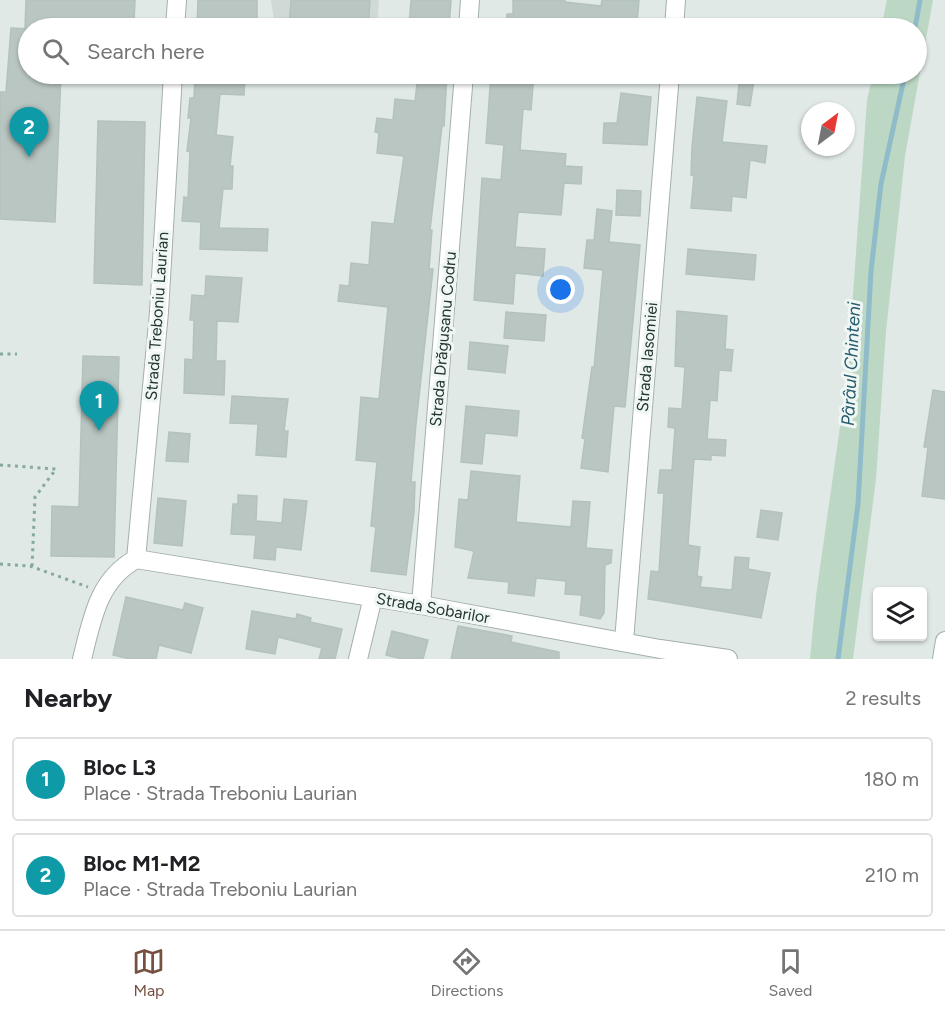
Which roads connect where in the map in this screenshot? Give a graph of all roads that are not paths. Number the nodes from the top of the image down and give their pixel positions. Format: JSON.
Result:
{"nodes":[{"id":1,"x":177,"y":0,"type":"edge"},
{"id":2,"x":470,"y":0,"type":"edge"},
{"id":3,"x":676,"y":0,"type":"edge"},
{"id":4,"x":176,"y":18,"type":"edge"},
{"id":5,"x":469,"y":18,"type":"edge"},
{"id":6,"x":675,"y":18,"type":"edge"},
{"id":7,"x":171,"y":84,"type":"edge"},
{"id":8,"x":463,"y":84,"type":"edge"},
{"id":9,"x":669,"y":84,"type":"edge"},
{"id":10,"x":136,"y":559,"type":"junction"},
{"id":11,"x":373,"y":597,"type":"junction"},
{"id":12,"x":421,"y":605,"type":"junction"},
{"id":13,"x":624,"y":641,"type":"junction"},
{"id":14,"x":945,"y":641,"type":"edge"},
{"id":15,"x":659,"y":654,"type":"edge"},
{"id":16,"x":82,"y":659,"type":"edge"},
{"id":17,"x":358,"y":659,"type":"edge"},
{"id":18,"x":728,"y":659,"type":"edge"},
{"id":19,"x":942,"y":659,"type":"edge"}],
"edges":[{"from":1,"to":4,"type":"street"},
{"from":2,"to":5,"type":"street"},
{"from":3,"to":6,"type":"street"},
{"from":7,"to":10,"type":"street","name":"Strada Treboniu Laurian"},
{"from":8,"to":12,"type":"street","name":"Strada Drăgușanu Codru"},
{"from":9,"to":13,"type":"street","name":"Strada Iasomiei"},
{"from":10,"to":11,"type":"street","name":"Strada Sobarilor"},
{"from":10,"to":16,"type":"street"},
{"from":11,"to":12,"type":"street","name":"Strada Sobarilor"},
{"from":11,"to":17,"type":"street"},
{"from":12,"to":13,"type":"street","name":"Strada Sobarilor"},
{"from":13,"to":15,"type":"street","name":"Strada Sobarilor"},
{"from":14,"to":19,"type":"street"},
{"from":15,"to":18,"type":"street","name":"Strada Sobarilor"}]}
